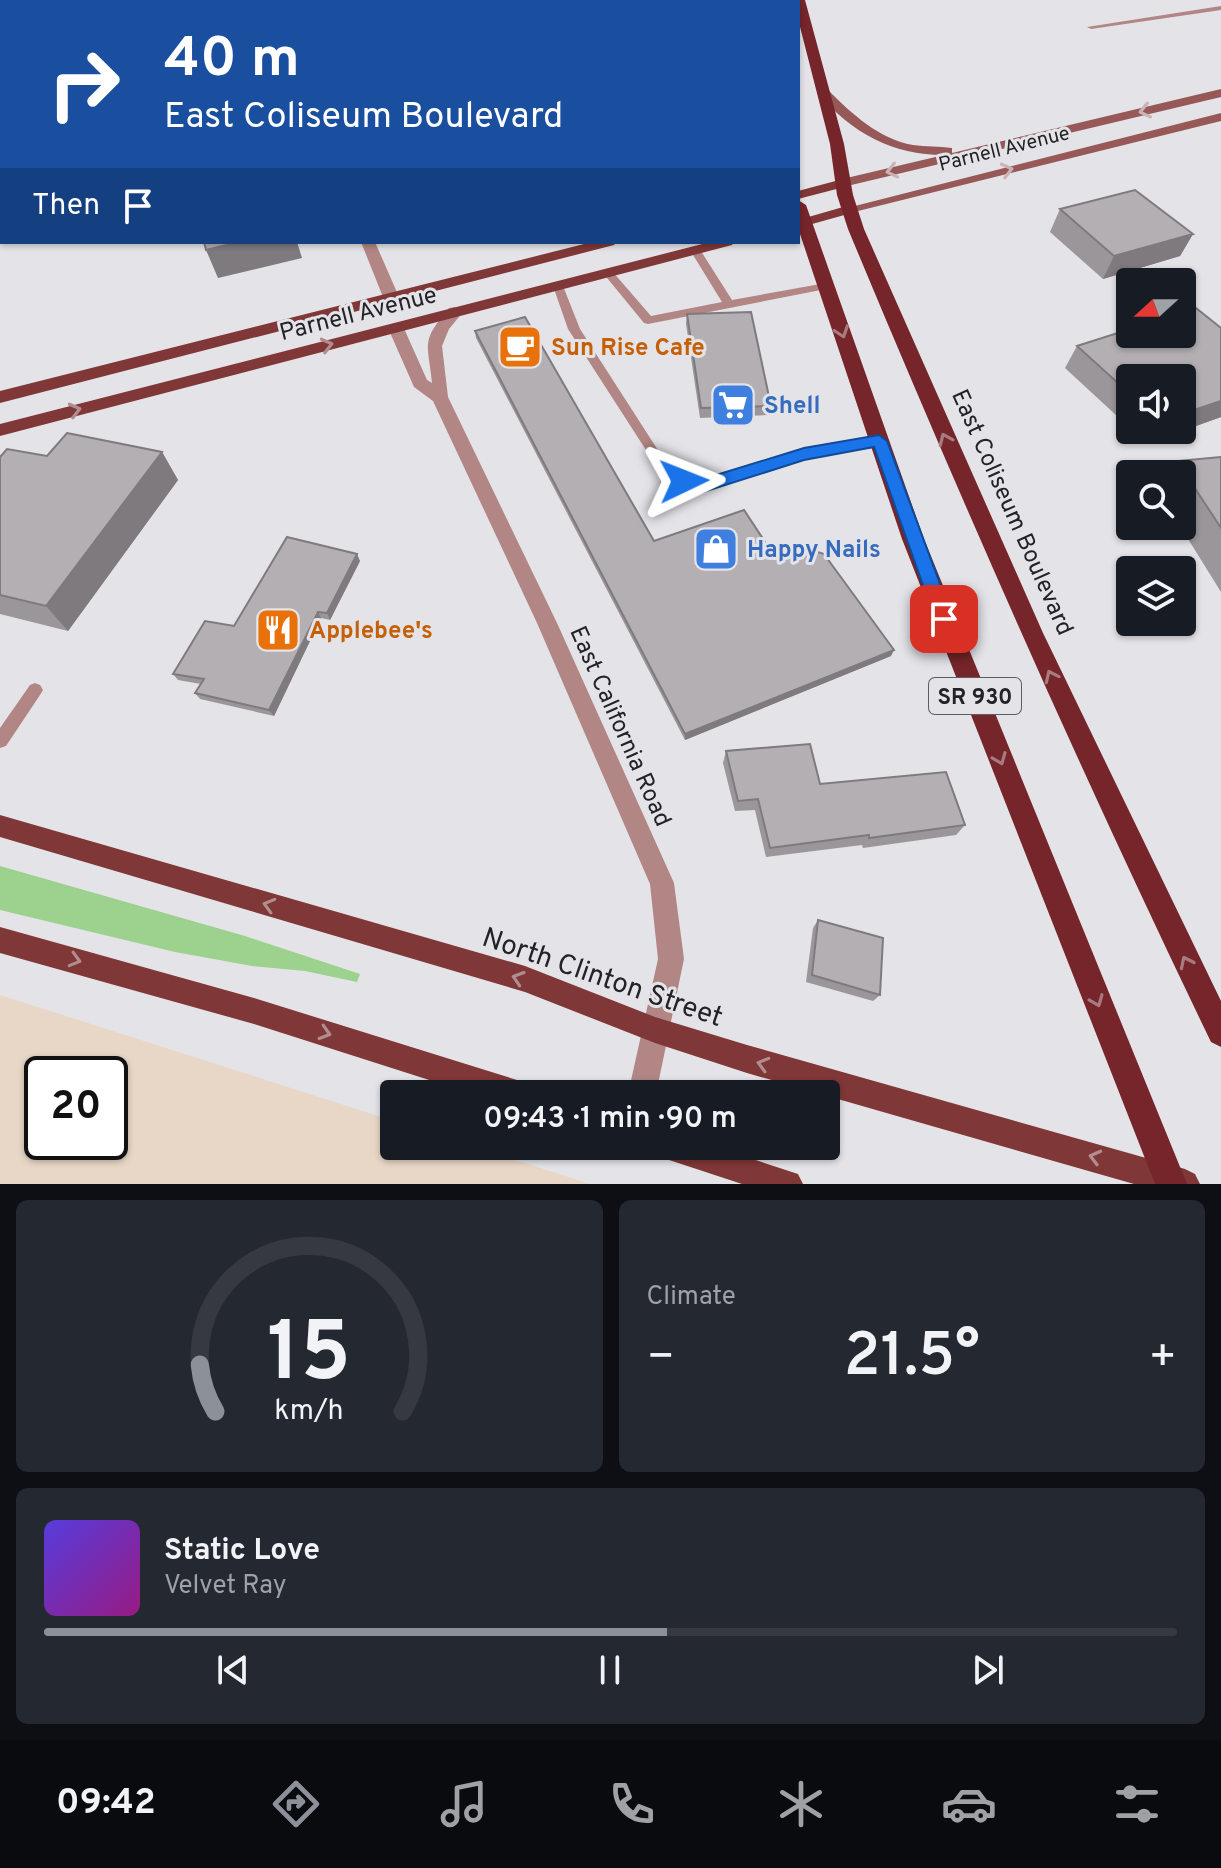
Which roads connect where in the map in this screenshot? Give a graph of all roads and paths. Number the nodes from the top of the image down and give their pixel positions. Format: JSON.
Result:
{"nodes":[{"id":1,"x":800,"y":4,"type":"edge"},
{"id":2,"x":1221,"y":8,"type":"edge"},
{"id":3,"x":1091,"y":27,"type":"dead end"},
{"id":4,"x":824,"y":93,"type":"junction"},
{"id":5,"x":1221,"y":93,"type":"edge"},
{"id":6,"x":1221,"y":117,"type":"edge"},
{"id":7,"x":983,"y":150,"type":"junction"},
{"id":8,"x":843,"y":183,"type":"junction"},
{"id":9,"x":800,"y":194,"type":"edge"},
{"id":10,"x":850,"y":209,"type":"junction"},
{"id":11,"x":800,"y":217,"type":"edge"},
{"id":12,"x":369,"y":244,"type":"edge"},
{"id":13,"x":601,"y":244,"type":"edge"},
{"id":14,"x":719,"y":244,"type":"edge"},
{"id":15,"x":695,"y":250,"type":"junction"},
{"id":16,"x":608,"y":273,"type":"junction"},
{"id":17,"x":558,"y":286,"type":"junction"},
{"id":18,"x":826,"y":286,"type":"junction"},
{"id":19,"x":391,"y":297,"type":"junction"},
{"id":20,"x":729,"y":304,"type":"junction"},
{"id":21,"x":455,"y":312,"type":"junction"},
{"id":22,"x":396,"y":328,"type":"junction"},
{"id":23,"x":0,"y":397,"type":"edge"},
{"id":24,"x":440,"y":397,"type":"junction"},
{"id":25,"x":0,"y":430,"type":"edge"},
{"id":26,"x":879,"y":441,"type":"junction"},
{"id":27,"x":35,"y":690,"type":"dead end"},
{"id":28,"x":0,"y":741,"type":"edge"},
{"id":29,"x":0,"y":826,"type":"edge"},
{"id":30,"x":0,"y":940,"type":"edge"},
{"id":31,"x":655,"y":1030,"type":"junction"},
{"id":32,"x":1221,"y":1032,"type":"edge"},
{"id":33,"x":473,"y":1080,"type":"edge"},
{"id":34,"x":645,"y":1080,"type":"edge"},
{"id":35,"x":712,"y":1160,"type":"edge"},
{"id":36,"x":1175,"y":1183,"type":"edge"},
{"id":37,"x":788,"y":1184,"type":"edge"}],
"edges":[{"from":1,"to":4,"type":"highway","name":"East Coliseum Boulevard","number":"SR 930"},
{"from":2,"to":3,"type":"lane"},
{"from":4,"to":7,"type":"main road"},
{"from":4,"to":8,"type":"highway","name":"East Coliseum Boulevard","number":"SR 930"},
{"from":5,"to":7,"type":"main road","name":"Parnell Avenue","one_way":true},
{"from":10,"to":6,"type":"main road","name":"Parnell Avenue","one_way":true},
{"from":7,"to":8,"type":"main road","name":"Parnell Avenue","one_way":true},
{"from":8,"to":9,"type":"main road","name":"Parnell Avenue"},
{"from":8,"to":10,"type":"highway","name":"East Coliseum Boulevard","number":"SR 930"},
{"from":10,"to":11,"type":"main road","name":"Parnell Avenue"},
{"from":32,"to":10,"type":"highway","name":"East Coliseum Boulevard","number":"SR 930","one_way":true},
{"from":11,"to":18,"type":"highway","number":"SR 930"},
{"from":12,"to":19,"type":"street"},
{"from":13,"to":19,"type":"main road","name":"Parnell Avenue"},
{"from":14,"to":15,"type":"main road","name":"Parnell Avenue"},
{"from":15,"to":16,"type":"main road","name":"Parnell Avenue"},
{"from":15,"to":20,"type":"lane"},
{"from":16,"to":17,"type":"main road","name":"Parnell Avenue"},
{"from":16,"to":20,"type":"lane"},
{"from":17,"to":21,"type":"main road","name":"Parnell Avenue"},
{"from":17,"to":26,"type":"lane"},
{"from":18,"to":20,"type":"lane"},
{"from":18,"to":26,"type":"highway","number":"SR 930","one_way":true},
{"from":19,"to":23,"type":"main road","name":"Parnell Avenue"},
{"from":21,"to":22,"type":"main road","name":"Parnell Avenue"},
{"from":21,"to":24,"type":"street","name":"East California Road"},
{"from":22,"to":24,"type":"street","name":"East California Road"},
{"from":25,"to":22,"type":"main road","name":"Parnell Avenue","one_way":true},
{"from":24,"to":31,"type":"street","name":"East California Road"},
{"from":26,"to":36,"type":"highway","number":"SR 930","one_way":true},
{"from":27,"to":28,"type":"lane"},
{"from":31,"to":29,"type":"main road","name":"North Clinton Street","one_way":true},
{"from":30,"to":33,"type":"main road","one_way":true},
{"from":31,"to":34,"type":"street","name":"East California Road"},
{"from":36,"to":31,"type":"main road","name":"North Clinton Street","one_way":true},
{"from":35,"to":37,"type":"main road"}]}
